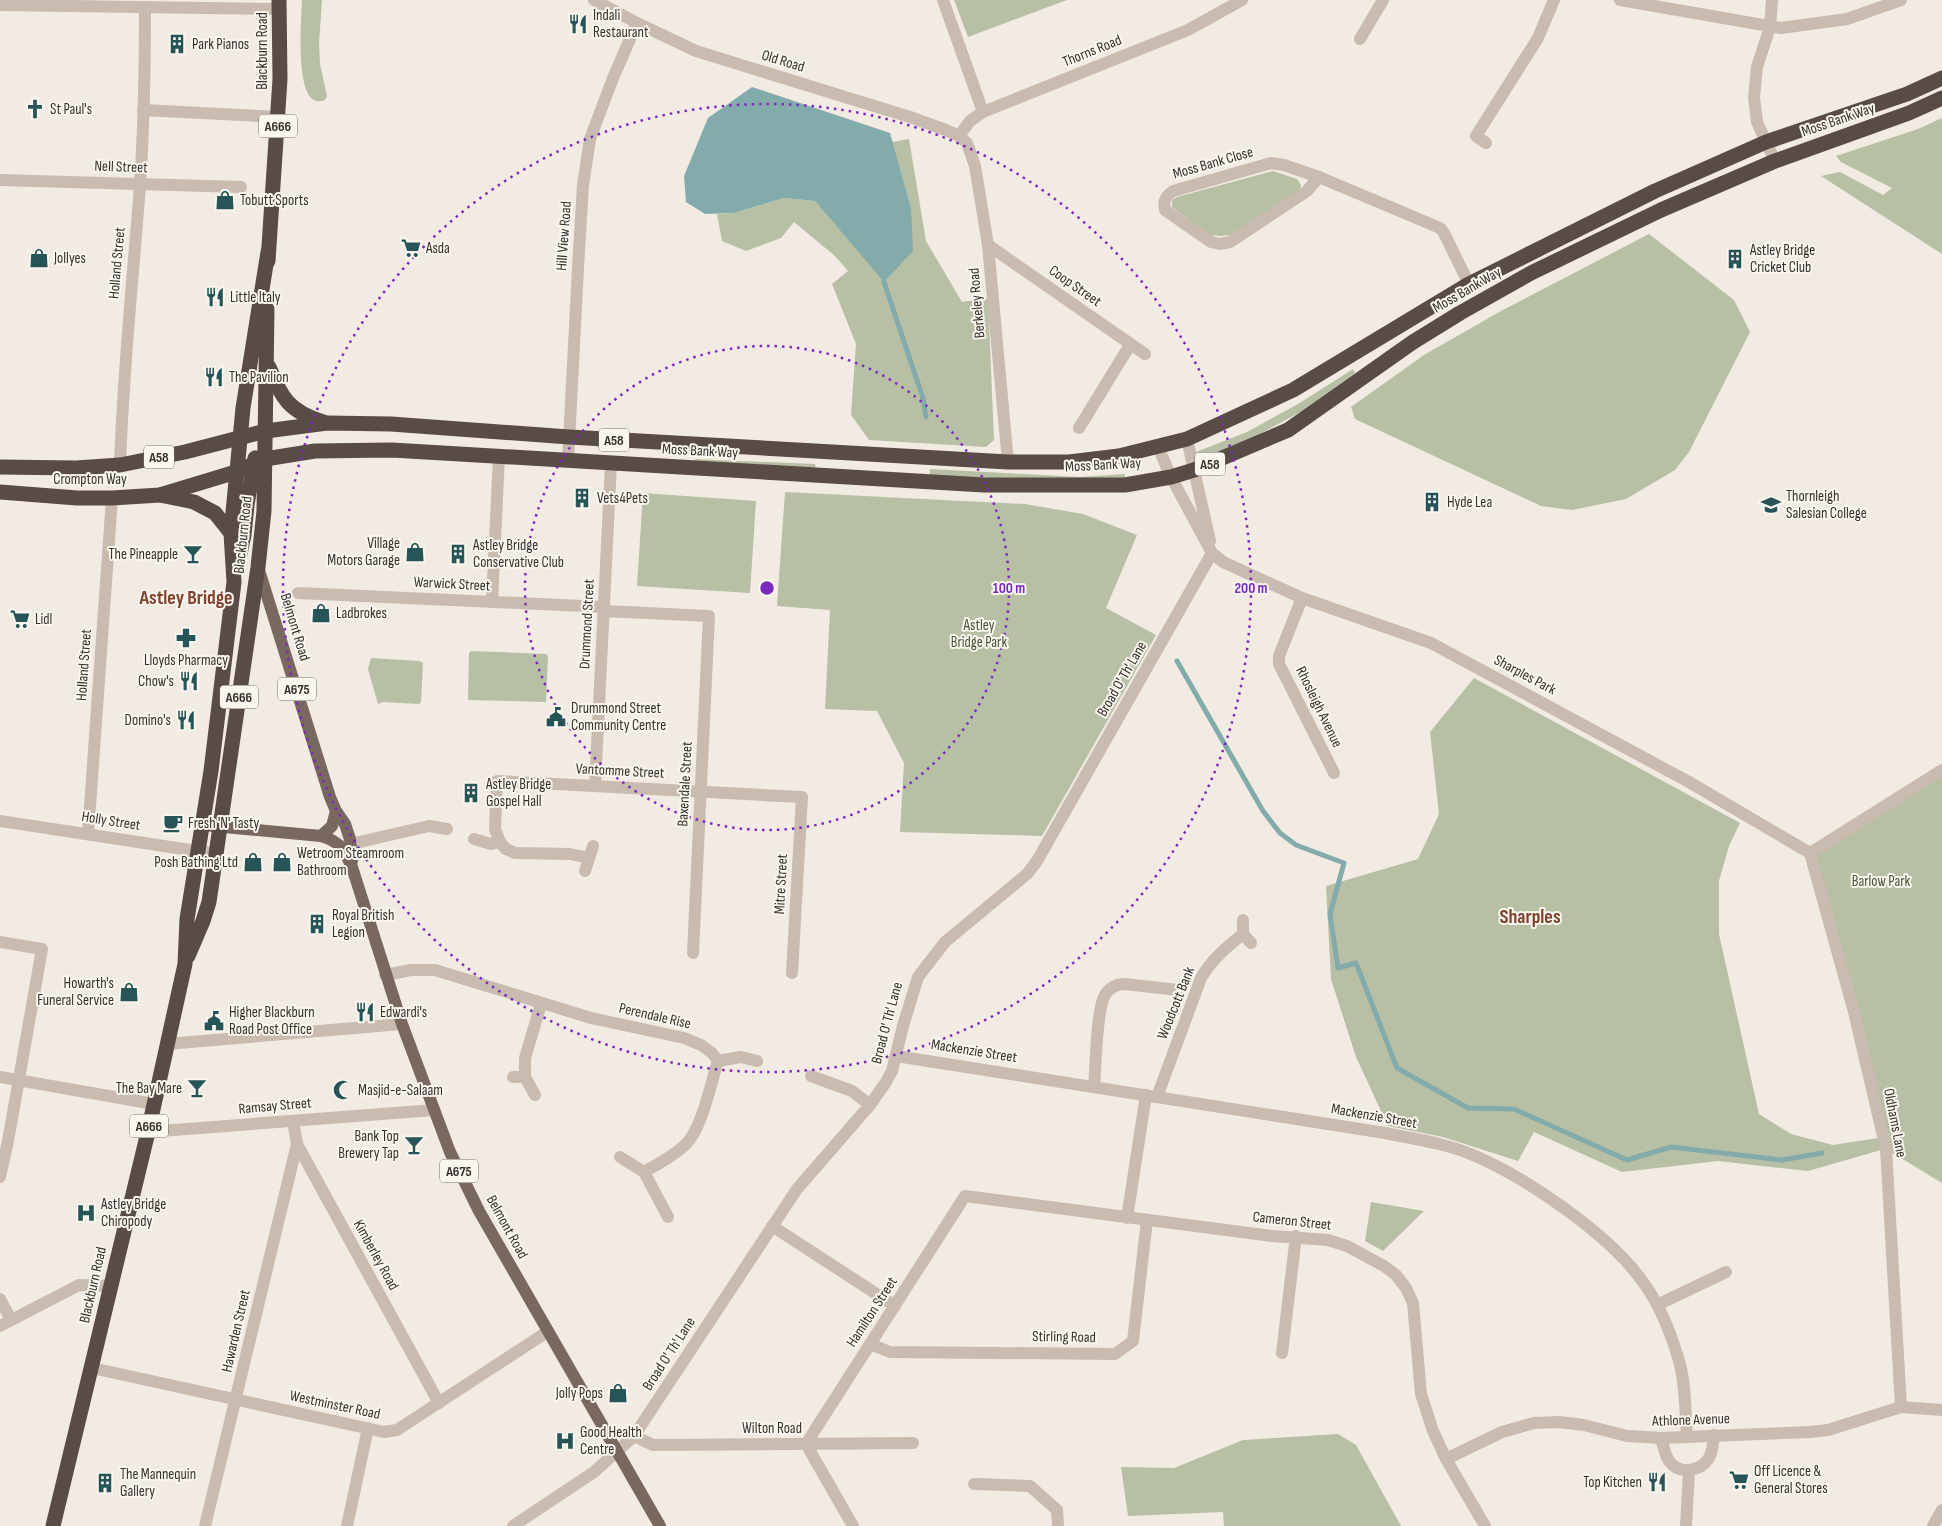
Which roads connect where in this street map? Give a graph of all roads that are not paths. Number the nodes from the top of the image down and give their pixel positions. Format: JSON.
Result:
{"nodes":[{"id":1,"x":594,"y":0,"type":"edge"},
{"id":2,"x":943,"y":0,"type":"edge"},
{"id":3,"x":1242,"y":0,"type":"edge"},
{"id":4,"x":1383,"y":0,"type":"edge"},
{"id":5,"x":1554,"y":0,"type":"edge"},
{"id":6,"x":1620,"y":0,"type":"edge"},
{"id":7,"x":1772,"y":0,"type":"edge"},
{"id":8,"x":1901,"y":0,"type":"edge"},
{"id":9,"x":279,"y":4,"type":"edge"},
{"id":10,"x":0,"y":5,"type":"edge"},
{"id":11,"x":145,"y":7,"type":"junction"},
{"id":12,"x":637,"y":23,"type":"junction"},
{"id":13,"x":1770,"y":27,"type":"junction"},
{"id":14,"x":1360,"y":39,"type":"dead end"},
{"id":15,"x":1942,"y":78,"type":"edge"},
{"id":16,"x":1942,"y":98,"type":"edge"},
{"id":17,"x":143,"y":110,"type":"junction"},
{"id":18,"x":983,"y":112,"type":"junction"},
{"id":19,"x":278,"y":117,"type":"junction"},
{"id":20,"x":963,"y":139,"type":"junction"},
{"id":21,"x":1766,"y":142,"type":"junction"},
{"id":22,"x":1486,"y":143,"type":"dead end"},
{"id":23,"x":1775,"y":161,"type":"junction"},
{"id":24,"x":1320,"y":177,"type":"junction"},
{"id":25,"x":0,"y":180,"type":"edge"},
{"id":26,"x":140,"y":184,"type":"junction"},
{"id":27,"x":241,"y":187,"type":"dead end"},
{"id":28,"x":988,"y":245,"type":"junction"},
{"id":29,"x":268,"y":252,"type":"junction"},
{"id":30,"x":1469,"y":284,"type":"junction"},
{"id":31,"x":1130,"y":345,"type":"junction"},
{"id":32,"x":1145,"y":354,"type":"dead end"},
{"id":33,"x":266,"y":359,"type":"junction"},
{"id":34,"x":327,"y":423,"type":"junction"},
{"id":35,"x":1078,"y":428,"type":"dead end"},
{"id":36,"x":266,"y":431,"type":"junction"},
{"id":37,"x":240,"y":436,"type":"junction"},
{"id":38,"x":569,"y":437,"type":"junction"},
{"id":39,"x":1187,"y":439,"type":"junction"},
{"id":40,"x":1158,"y":447,"type":"junction"},
{"id":41,"x":499,"y":457,"type":"junction"},
{"id":42,"x":568,"y":460,"type":"junction"},
{"id":43,"x":259,"y":461,"type":"junction"},
{"id":44,"x":1008,"y":462,"type":"junction"},
{"id":45,"x":612,"y":463,"type":"junction"},
{"id":46,"x":120,"y":465,"type":"junction"},
{"id":47,"x":0,"y":467,"type":"edge"},
{"id":48,"x":1194,"y":470,"type":"junction"},
{"id":49,"x":236,"y":472,"type":"junction"},
{"id":50,"x":1171,"y":477,"type":"junction"},
{"id":51,"x":0,"y":492,"type":"edge"},
{"id":52,"x":160,"y":494,"type":"junction"},
{"id":53,"x":112,"y":498,"type":"junction"},
{"id":54,"x":231,"y":533,"type":"junction"},
{"id":55,"x":1212,"y":553,"type":"junction"},
{"id":56,"x":258,"y":567,"type":"junction"},
{"id":57,"x":234,"y":582,"type":"junction"},
{"id":58,"x":298,"y":593,"type":"dead end"},
{"id":59,"x":1302,"y":598,"type":"junction"},
{"id":60,"x":492,"y":602,"type":"junction"},
{"id":61,"x":604,"y":609,"type":"junction"},
{"id":62,"x":709,"y":616,"type":"joint"},
{"id":63,"x":1942,"y":770,"type":"edge"},
{"id":64,"x":1334,"y":773,"type":"dead end"},
{"id":65,"x":594,"y":786,"type":"junction"},
{"id":66,"x":701,"y":792,"type":"junction"},
{"id":67,"x":802,"y":797,"type":"joint"},
{"id":68,"x":336,"y":811,"type":"junction"},
{"id":69,"x":0,"y":821,"type":"edge"},
{"id":70,"x":202,"y":825,"type":"junction"},
{"id":71,"x":220,"y":827,"type":"junction"},
{"id":72,"x":447,"y":829,"type":"dead end"},
{"id":73,"x":88,"y":834,"type":"junction"},
{"id":74,"x":321,"y":836,"type":"junction"},
{"id":75,"x":474,"y":839,"type":"dead end"},
{"id":76,"x":500,"y":842,"type":"junction"},
{"id":77,"x":346,"y":845,"type":"junction"},
{"id":78,"x":198,"y":851,"type":"junction"},
{"id":79,"x":1810,"y":853,"type":"junction"},
{"id":80,"x":216,"y":854,"type":"junction"},
{"id":81,"x":585,"y":871,"type":"dead end"},
{"id":82,"x":1243,"y":920,"type":"dead end"},
{"id":83,"x":0,"y":942,"type":"edge"},
{"id":84,"x":693,"y":953,"type":"dead end"},
{"id":85,"x":185,"y":964,"type":"junction"},
{"id":86,"x":792,"y":973,"type":"dead end"},
{"id":87,"x":386,"y":975,"type":"junction"},
{"id":88,"x":1178,"y":990,"type":"dead end"},
{"id":89,"x":541,"y":1004,"type":"junction"},
{"id":90,"x":402,"y":1024,"type":"junction"},
{"id":91,"x":167,"y":1044,"type":"junction"},
{"id":92,"x":896,"y":1056,"type":"junction"},
{"id":93,"x":718,"y":1060,"type":"junction"},
{"id":94,"x":756,"y":1061,"type":"dead end"},
{"id":95,"x":811,"y":1076,"type":"dead end"},
{"id":96,"x":0,"y":1077,"type":"edge"},
{"id":97,"x":19,"y":1081,"type":"junction"},
{"id":98,"x":1094,"y":1087,"type":"junction"},
{"id":99,"x":535,"y":1095,"type":"dead end"},
{"id":100,"x":1151,"y":1096,"type":"junction"},
{"id":101,"x":154,"y":1104,"type":"junction"},
{"id":102,"x":870,"y":1105,"type":"junction"},
{"id":103,"x":434,"y":1110,"type":"junction"},
{"id":104,"x":292,"y":1121,"type":"junction"},
{"id":105,"x":148,"y":1132,"type":"junction"},
{"id":106,"x":297,"y":1144,"type":"junction"},
{"id":107,"x":620,"y":1157,"type":"dead end"},
{"id":108,"x":644,"y":1172,"type":"junction"},
{"id":109,"x":0,"y":1177,"type":"edge"},
{"id":110,"x":965,"y":1196,"type":"joint"},
{"id":111,"x":668,"y":1218,"type":"dead end"},
{"id":112,"x":1127,"y":1218,"type":"junction"},
{"id":113,"x":1147,"y":1220,"type":"junction"},
{"id":114,"x":772,"y":1226,"type":"junction"},
{"id":115,"x":1296,"y":1236,"type":"junction"},
{"id":116,"x":1726,"y":1272,"type":"dead end"},
{"id":117,"x":111,"y":1286,"type":"junction"},
{"id":118,"x":0,"y":1299,"type":"edge"},
{"id":119,"x":1657,"y":1305,"type":"junction"},
{"id":120,"x":895,"y":1306,"type":"junction"},
{"id":121,"x":6,"y":1323,"type":"edge"},
{"id":122,"x":547,"y":1332,"type":"junction"},
{"id":123,"x":870,"y":1344,"type":"junction"},
{"id":124,"x":1282,"y":1353,"type":"dead end"},
{"id":125,"x":92,"y":1368,"type":"junction"},
{"id":126,"x":237,"y":1400,"type":"junction"},
{"id":127,"x":439,"y":1403,"type":"junction"},
{"id":128,"x":1901,"y":1407,"type":"junction"},
{"id":129,"x":1942,"y":1410,"type":"edge"},
{"id":130,"x":368,"y":1428,"type":"junction"},
{"id":131,"x":1714,"y":1435,"type":"junction"},
{"id":132,"x":634,"y":1436,"type":"junction"},
{"id":133,"x":1687,"y":1436,"type":"junction"},
{"id":134,"x":1661,"y":1438,"type":"junction"},
{"id":135,"x":913,"y":1443,"type":"dead end"},
{"id":136,"x":806,"y":1444,"type":"junction"},
{"id":137,"x":618,"y":1451,"type":"junction"},
{"id":138,"x":1446,"y":1459,"type":"junction"},
{"id":139,"x":1689,"y":1471,"type":"junction"},
{"id":140,"x":974,"y":1484,"type":"dead end"},
{"id":141,"x":1942,"y":1510,"type":"edge"},
{"id":142,"x":53,"y":1526,"type":"edge"},
{"id":143,"x":205,"y":1526,"type":"edge"},
{"id":144,"x":347,"y":1526,"type":"edge"},
{"id":145,"x":513,"y":1526,"type":"edge"},
{"id":146,"x":660,"y":1526,"type":"edge"},
{"id":147,"x":853,"y":1526,"type":"edge"},
{"id":148,"x":1058,"y":1526,"type":"edge"},
{"id":149,"x":1486,"y":1526,"type":"edge"},
{"id":150,"x":1686,"y":1526,"type":"edge"},
{"id":151,"x":1933,"y":1526,"type":"edge"}],
"edges":[{"from":1,"to":12,"type":"street","name":"Old Road"},
{"from":2,"to":18,"type":"street"},
{"from":3,"to":18,"type":"street","name":"Thorns Road"},
{"from":4,"to":14,"type":"street"},
{"from":5,"to":22,"type":"street"},
{"from":6,"to":13,"type":"street"},
{"from":7,"to":13,"type":"street"},
{"from":8,"to":13,"type":"street"},
{"from":9,"to":11,"type":"street"},
{"from":9,"to":19,"type":"highway","name":"Blackburn Road","number":"A666"},
{"from":10,"to":11,"type":"street"},
{"from":11,"to":17,"type":"street","name":"Holland Street"},
{"from":12,"to":20,"type":"street","name":"Old Road"},
{"from":12,"to":38,"type":"street","name":"Hill View Road"},
{"from":13,"to":21,"type":"street"},
{"from":15,"to":21,"type":"highway","name":"Moss Bank Way","number":"A58"},
{"from":16,"to":23,"type":"highway","name":"Moss Bank Way","number":"A58"},
{"from":17,"to":19,"type":"street"},
{"from":17,"to":26,"type":"street","name":"Holland Street"},
{"from":18,"to":20,"type":"street","name":"Thorns Road"},
{"from":19,"to":29,"type":"highway","name":"Blackburn Road","number":"A666"},
{"from":20,"to":28,"type":"street","name":"Berkeley Road"},
{"from":21,"to":23,"type":"street"},
{"from":21,"to":30,"type":"highway","name":"Moss Bank Way","number":"A58"},
{"from":23,"to":48,"type":"highway","name":"Moss Bank Way","number":"A58"},
{"from":24,"to":24,"type":"street","name":"Moss Bank Close"},
{"from":24,"to":30,"type":"street","name":"Moss Bank Close"},
{"from":25,"to":26,"type":"street","name":"Nell Street"},
{"from":26,"to":27,"type":"street","name":"Nell Street"},
{"from":26,"to":46,"type":"street","name":"Holland Street"},
{"from":28,"to":31,"type":"street","name":"Coop Street"},
{"from":28,"to":44,"type":"street","name":"Berkeley Road"},
{"from":29,"to":33,"type":"highway","name":"Blackburn Road","number":"A666"},
{"from":29,"to":37,"type":"highway","name":"Blackburn Road"},
{"from":30,"to":39,"type":"highway","name":"Moss Bank Way","number":"A58"},
{"from":31,"to":32,"type":"street","name":"Coop Street"},
{"from":31,"to":35,"type":"street"},
{"from":33,"to":34,"type":"highway"},
{"from":33,"to":36,"type":"highway","name":"Blackburn Road","number":"A666"},
{"from":34,"to":36,"type":"highway","name":"Moss Bank Way","number":"A58"},
{"from":34,"to":38,"type":"highway","name":"Moss Bank Way","number":"A58"},
{"from":36,"to":37,"type":"highway","name":"Crompton Way","number":"A58"},
{"from":36,"to":43,"type":"highway","name":"Blackburn Road","number":"A666"},
{"from":37,"to":46,"type":"highway","name":"Crompton Way","number":"A58"},
{"from":37,"to":49,"type":"highway","name":"Blackburn Road"},
{"from":38,"to":42,"type":"street","name":"Hill View Road"},
{"from":38,"to":44,"type":"highway","name":"Moss Bank Way","number":"A58"},
{"from":39,"to":40,"type":"highway","name":"Moss Bank Way","number":"A58"},
{"from":39,"to":48,"type":"street"},
{"from":40,"to":44,"type":"highway","name":"Moss Bank Way","number":"A58"},
{"from":40,"to":50,"type":"street"},
{"from":41,"to":42,"type":"highway","name":"Moss Bank Way","number":"A58"},
{"from":41,"to":43,"type":"highway","name":"Moss Bank Way","number":"A58"},
{"from":41,"to":60,"type":"street"},
{"from":42,"to":45,"type":"highway","name":"Moss Bank Way","number":"A58"},
{"from":43,"to":49,"type":"highway","name":"Crompton Way","number":"A58"},
{"from":43,"to":56,"type":"highway","name":"Blackburn Road","number":"A666"},
{"from":43,"to":57,"type":"highway"},
{"from":45,"to":50,"type":"highway","name":"Moss Bank Way","number":"A58"},
{"from":45,"to":61,"type":"street","name":"Drummond Street"},
{"from":46,"to":47,"type":"highway","name":"Crompton Way","number":"A58"},
{"from":48,"to":50,"type":"highway","name":"Moss Bank Way","number":"A58"},
{"from":48,"to":55,"type":"street"},
{"from":49,"to":52,"type":"highway","name":"Crompton Way","number":"A58"},
{"from":49,"to":54,"type":"highway","name":"Blackburn Road"},
{"from":50,"to":55,"type":"street"},
{"from":51,"to":53,"type":"highway","name":"Crompton Way","number":"A58"},
{"from":52,"to":53,"type":"highway","name":"Crompton Way","number":"A58"},
{"from":52,"to":54,"type":"highway"},
{"from":53,"to":73,"type":"street","name":"Holland Street"},
{"from":54,"to":57,"type":"highway","name":"Blackburn Road"},
{"from":55,"to":59,"type":"street","name":"Sharples Park"},
{"from":55,"to":92,"type":"street","name":"Broad O' Th' Lane"},
{"from":56,"to":68,"type":"main road","name":"Belmont Road","number":"A675"},
{"from":56,"to":71,"type":"highway","name":"Blackburn Road","number":"A666"},
{"from":57,"to":70,"type":"highway","name":"Blackburn Road"},
{"from":58,"to":60,"type":"street","name":"Warwick Street"},
{"from":59,"to":64,"type":"street","name":"Rhosleigh Avenue"},
{"from":59,"to":79,"type":"street","name":"Sharples Park"},
{"from":60,"to":61,"type":"street","name":"Warwick Street"},
{"from":61,"to":62,"type":"street","name":"Warwick Street"},
{"from":61,"to":65,"type":"street","name":"Drummond Street"},
{"from":62,"to":66,"type":"street","name":"Baxendale Street"},
{"from":63,"to":79,"type":"street"},
{"from":65,"to":66,"type":"street","name":"Vantomme Street"},
{"from":65,"to":76,"type":"street","name":"Vantomme Street"},
{"from":66,"to":67,"type":"street","name":"Vantomme Street"},
{"from":66,"to":84,"type":"street","name":"Baxendale Street"},
{"from":67,"to":86,"type":"street","name":"Mitre Street"},
{"from":68,"to":74,"type":"main road"},
{"from":68,"to":77,"type":"main road","name":"Belmont Road","number":"A675"},
{"from":69,"to":73,"type":"street","name":"Holly Street"},
{"from":70,"to":71,"type":"main road"},
{"from":70,"to":78,"type":"highway","name":"Blackburn Road"},
{"from":71,"to":74,"type":"main road"},
{"from":71,"to":80,"type":"highway","name":"Blackburn Road","number":"A666"},
{"from":72,"to":77,"type":"street"},
{"from":73,"to":78,"type":"street","name":"Holly Street"},
{"from":74,"to":77,"type":"main road"},
{"from":75,"to":76,"type":"street"},
{"from":76,"to":81,"type":"street"},
{"from":77,"to":87,"type":"main road","name":"Belmont Road","number":"A675"},
{"from":78,"to":80,"type":"street","name":"Holly Street"},
{"from":78,"to":85,"type":"highway","name":"Blackburn Road"},
{"from":79,"to":128,"type":"street","name":"Oldhams Lane"},
{"from":80,"to":85,"type":"highway","name":"Blackburn Road","number":"A666"},
{"from":82,"to":100,"type":"street","name":"Woodcott Bank"},
{"from":83,"to":97,"type":"street"},
{"from":85,"to":91,"type":"highway","name":"Blackburn Road","number":"A666"},
{"from":87,"to":89,"type":"street","name":"Perendale Rise"},
{"from":87,"to":90,"type":"main road","name":"Belmont Road","number":"A675"},
{"from":88,"to":98,"type":"street"},
{"from":89,"to":93,"type":"street","name":"Perendale Rise"},
{"from":89,"to":99,"type":"street"},
{"from":90,"to":91,"type":"street"},
{"from":90,"to":103,"type":"main road","name":"Belmont Road","number":"A675"},
{"from":91,"to":101,"type":"highway","name":"Blackburn Road","number":"A666"},
{"from":92,"to":98,"type":"street","name":"Mackenzie Street"},
{"from":92,"to":102,"type":"street","name":"Broad O' Th' Lane"},
{"from":93,"to":94,"type":"street"},
{"from":93,"to":108,"type":"street"},
{"from":95,"to":102,"type":"street"},
{"from":96,"to":97,"type":"street"},
{"from":97,"to":101,"type":"street"},
{"from":97,"to":109,"type":"street"},
{"from":98,"to":100,"type":"street","name":"Mackenzie Street"},
{"from":100,"to":112,"type":"street","name":"Woodcott Bank"},
{"from":100,"to":119,"type":"street","name":"Mackenzie Street"},
{"from":101,"to":105,"type":"highway","name":"Blackburn Road","number":"A666"},
{"from":102,"to":114,"type":"street","name":"Broad O' Th' Lane"},
{"from":103,"to":104,"type":"street","name":"Ramsay Street"},
{"from":103,"to":122,"type":"main road","name":"Belmont Road","number":"A675"},
{"from":104,"to":105,"type":"street","name":"Ramsay Street"},
{"from":104,"to":106,"type":"street","name":"Kimberley Road"},
{"from":105,"to":117,"type":"highway","name":"Blackburn Road","number":"A666"},
{"from":106,"to":126,"type":"street","name":"Hawarden Street"},
{"from":106,"to":127,"type":"street","name":"Kimberley Road"},
{"from":107,"to":108,"type":"street"},
{"from":108,"to":111,"type":"street"},
{"from":110,"to":112,"type":"street","name":"Cameron Street"},
{"from":110,"to":120,"type":"street","name":"Hamilton Street"},
{"from":112,"to":113,"type":"street","name":"Cameron Street"},
{"from":113,"to":115,"type":"street","name":"Cameron Street"},
{"from":113,"to":123,"type":"street","name":"Stirling Road"},
{"from":114,"to":120,"type":"street"},
{"from":114,"to":132,"type":"street","name":"Broad O' Th' Lane"},
{"from":115,"to":124,"type":"street"},
{"from":115,"to":138,"type":"street","name":"Cameron Street"},
{"from":116,"to":119,"type":"street"},
{"from":117,"to":121,"type":"street"},
{"from":117,"to":125,"type":"highway","name":"Blackburn Road","number":"A666"},
{"from":118,"to":121,"type":"street"},
{"from":119,"to":133,"type":"street","name":"Mackenzie Street"},
{"from":120,"to":123,"type":"street","name":"Hamilton Street"},
{"from":122,"to":127,"type":"street","name":"Westminster Road"},
{"from":122,"to":137,"type":"main road","name":"Belmont Road","number":"A675"},
{"from":123,"to":136,"type":"street","name":"Hamilton Street"},
{"from":125,"to":126,"type":"street","name":"Westminster Road"},
{"from":125,"to":142,"type":"highway","name":"Blackburn Road","number":"A666"},
{"from":126,"to":130,"type":"street","name":"Westminster Road"},
{"from":126,"to":143,"type":"street","name":"Hawarden Street"},
{"from":127,"to":130,"type":"street","name":"Westminster Road"},
{"from":128,"to":129,"type":"street","name":"Athlone Avenue"},
{"from":128,"to":131,"type":"street","name":"Athlone Avenue"},
{"from":130,"to":144,"type":"street"},
{"from":131,"to":133,"type":"street","name":"Athlone Avenue"},
{"from":131,"to":139,"type":"street"},
{"from":132,"to":136,"type":"street","name":"Wilton Road"},
{"from":132,"to":137,"type":"street","name":"Broad O' Th' Lane"},
{"from":133,"to":134,"type":"street","name":"Athlone Avenue"},
{"from":134,"to":138,"type":"street","name":"Athlone Avenue"},
{"from":134,"to":139,"type":"street"},
{"from":135,"to":136,"type":"street","name":"Wilton Road"},
{"from":136,"to":147,"type":"street"},
{"from":137,"to":145,"type":"street","name":"Broad O' Th' Lane"},
{"from":137,"to":146,"type":"main road","name":"Belmont Road","number":"A675"},
{"from":138,"to":149,"type":"street","name":"Cameron Street"},
{"from":139,"to":150,"type":"street"},
{"from":140,"to":148,"type":"street"},
{"from":141,"to":151,"type":"street"}]}
